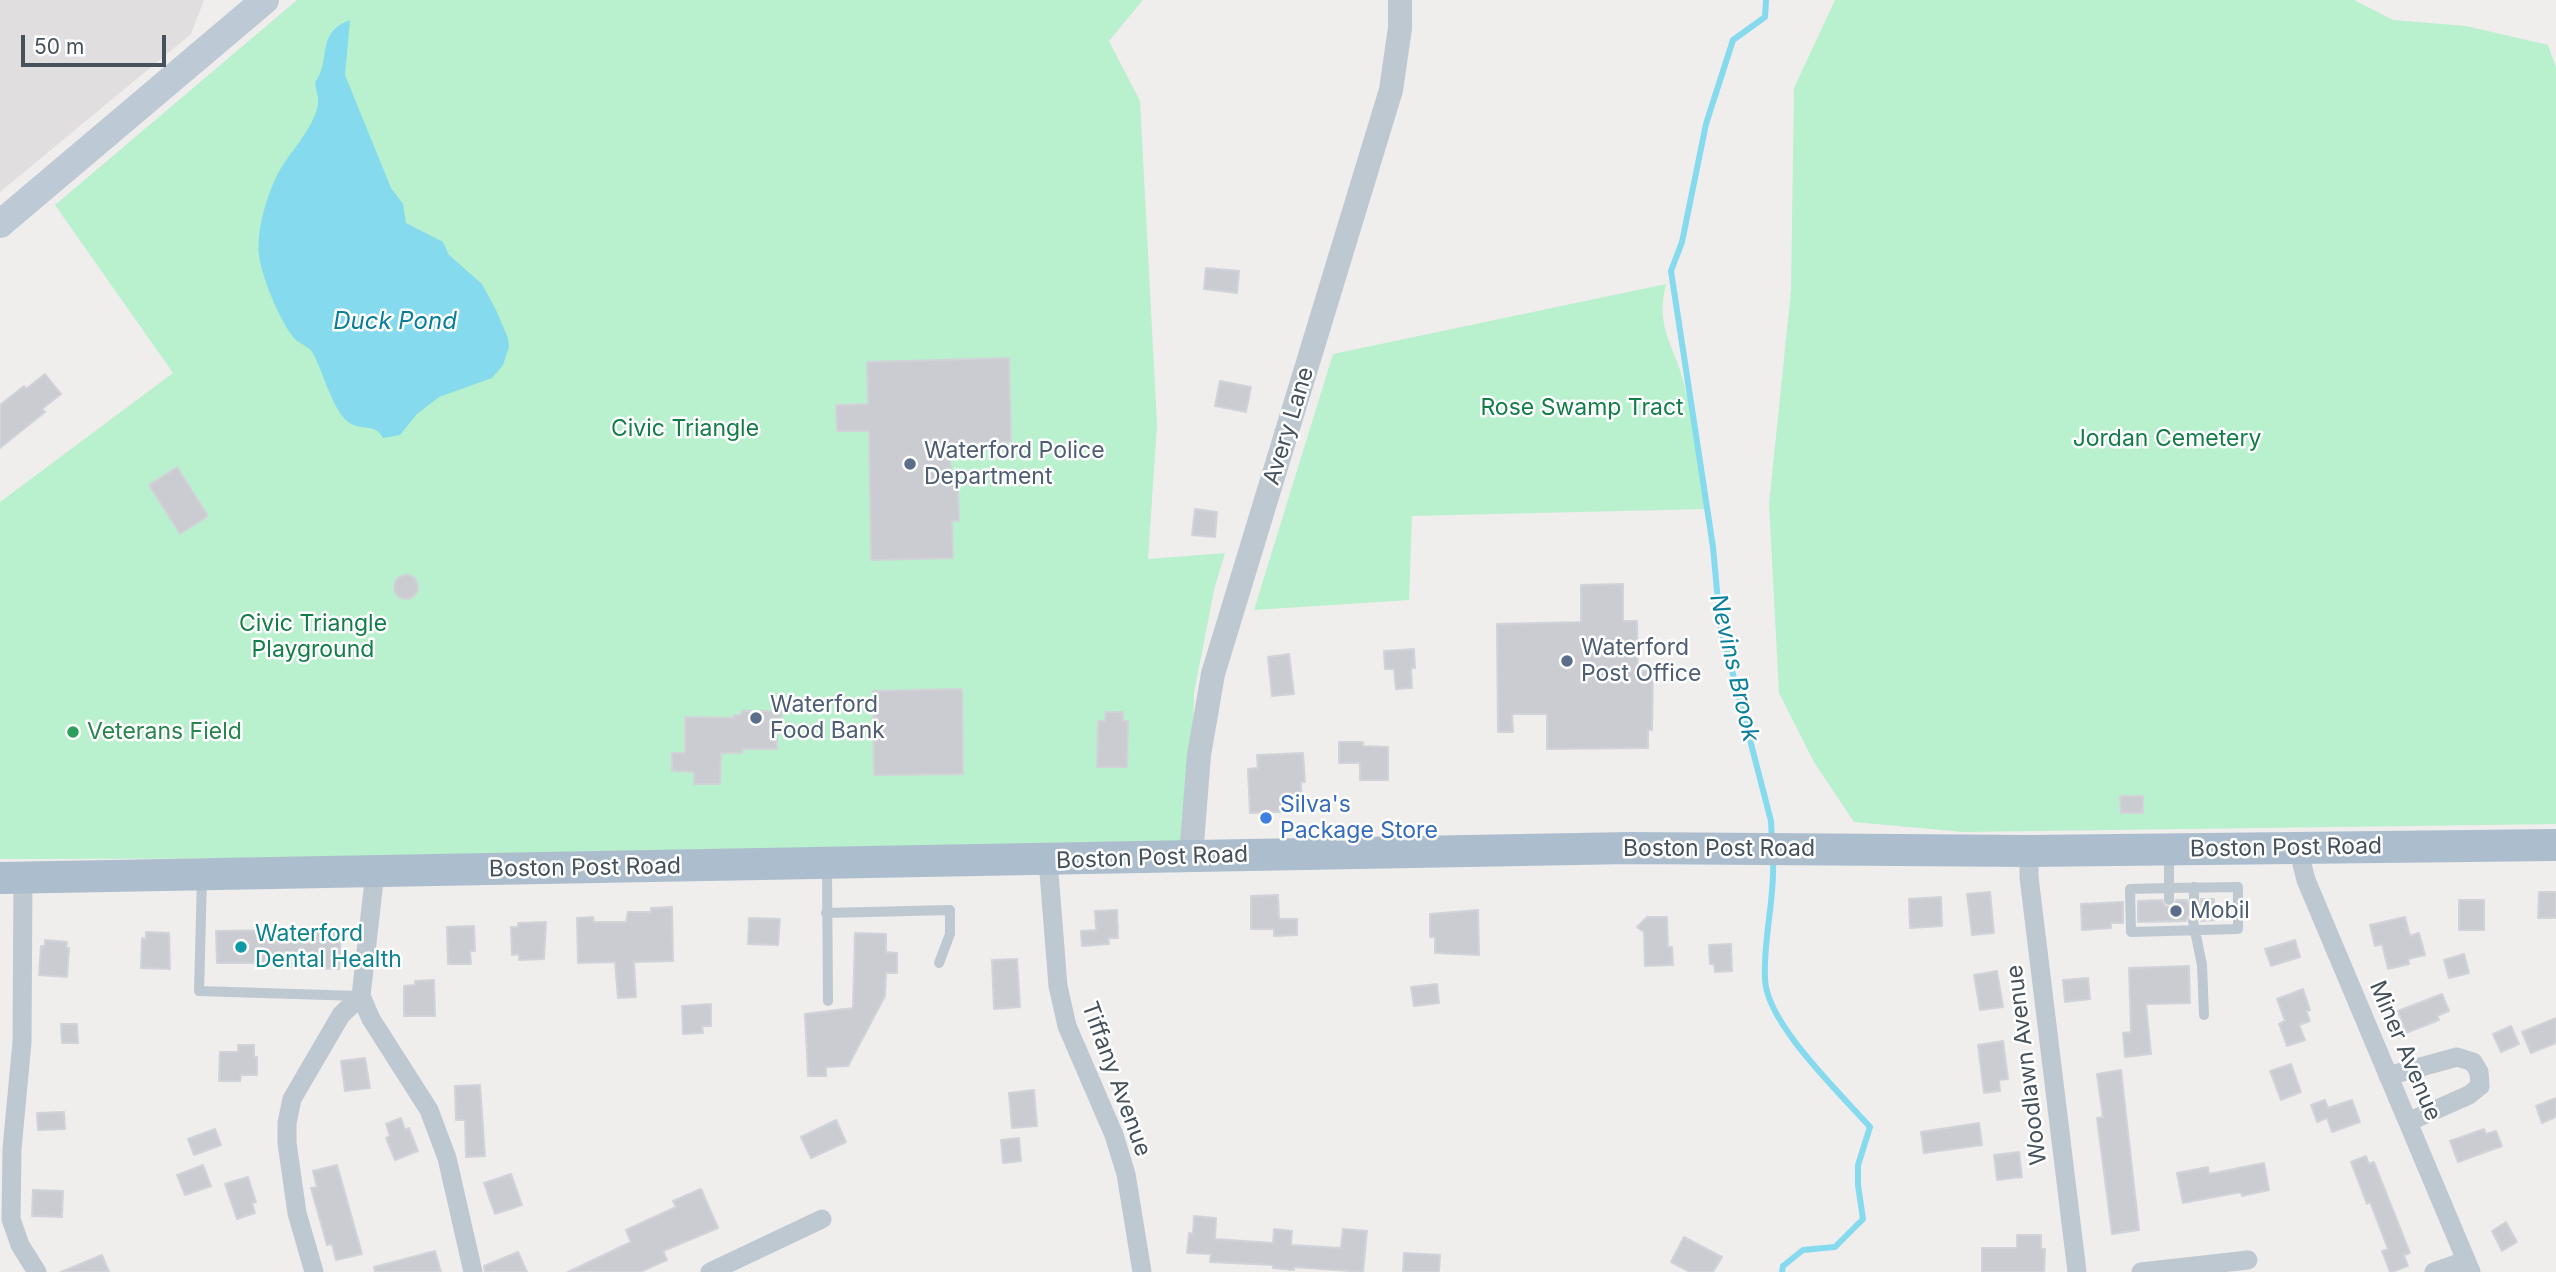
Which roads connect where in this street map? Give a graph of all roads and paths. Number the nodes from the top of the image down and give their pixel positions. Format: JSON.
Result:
{"nodes":[{"id":1,"x":265,"y":0,"type":"edge"},
{"id":2,"x":1400,"y":0,"type":"edge"},
{"id":3,"x":0,"y":224,"type":"edge"},
{"id":4,"x":2556,"y":845,"type":"edge"},
{"id":5,"x":2298,"y":848,"type":"junction"},
{"id":6,"x":2169,"y":849,"type":"junction"},
{"id":7,"x":2029,"y":851,"type":"junction"},
{"id":8,"x":1191,"y":856,"type":"junction"},
{"id":9,"x":1048,"y":860,"type":"junction"},
{"id":10,"x":827,"y":864,"type":"junction"},
{"id":11,"x":375,"y":872,"type":"junction"},
{"id":12,"x":202,"y":874,"type":"junction"},
{"id":13,"x":12,"y":878,"type":"edge"},
{"id":14,"x":2194,"y":887,"type":"junction"},
{"id":15,"x":2169,"y":888,"type":"junction"},
{"id":16,"x":2169,"y":900,"type":"dead end"},
{"id":17,"x":2194,"y":900,"type":"dead end"},
{"id":18,"x":826,"y":913,"type":"junction"},
{"id":19,"x":2193,"y":926,"type":"junction"},
{"id":20,"x":939,"y":963,"type":"dead end"},
{"id":21,"x":361,"y":996,"type":"junction"},
{"id":22,"x":828,"y":1001,"type":"dead end"},
{"id":23,"x":2204,"y":1015,"type":"dead end"},
{"id":24,"x":2388,"y":1076,"type":"junction"},
{"id":25,"x":2408,"y":1122,"type":"junction"},
{"id":26,"x":822,"y":1219,"type":"dead end"},
{"id":27,"x":2248,"y":1260,"type":"dead end"},
{"id":28,"x":2468,"y":1267,"type":"edge"},
{"id":29,"x":37,"y":1272,"type":"edge"},
{"id":30,"x":314,"y":1272,"type":"edge"},
{"id":31,"x":473,"y":1272,"type":"edge"},
{"id":32,"x":710,"y":1272,"type":"edge"},
{"id":33,"x":1142,"y":1272,"type":"edge"},
{"id":34,"x":2077,"y":1272,"type":"edge"},
{"id":35,"x":2141,"y":1272,"type":"edge"},
{"id":36,"x":2434,"y":1272,"type":"edge"}],
"edges":[{"from":1,"to":3,"type":"main road"},
{"from":2,"to":8,"type":"street","name":"Avery Lane"},
{"from":4,"to":5,"type":"main road","name":"Boston Post Road"},
{"from":5,"to":6,"type":"main road","name":"Boston Post Road"},
{"from":5,"to":24,"type":"street","name":"Miner Avenue"},
{"from":6,"to":7,"type":"main road","name":"Boston Post Road"},
{"from":6,"to":15,"type":"lane"},
{"from":7,"to":8,"type":"main road","name":"Boston Post Road"},
{"from":7,"to":34,"type":"street","name":"Woodlawn Avenue"},
{"from":8,"to":9,"type":"main road","name":"Boston Post Road"},
{"from":9,"to":10,"type":"main road","name":"Boston Post Road"},
{"from":9,"to":33,"type":"street","name":"Tiffany Avenue"},
{"from":10,"to":11,"type":"main road","name":"Boston Post Road"},
{"from":10,"to":18,"type":"lane"},
{"from":11,"to":12,"type":"main road","name":"Boston Post Road"},
{"from":11,"to":21,"type":"street"},
{"from":12,"to":13,"type":"main road","name":"Boston Post Road"},
{"from":12,"to":21,"type":"lane"},
{"from":13,"to":29,"type":"street"},
{"from":14,"to":15,"type":"lane"},
{"from":14,"to":17,"type":"lane"},
{"from":14,"to":19,"type":"lane"},
{"from":15,"to":16,"type":"lane"},
{"from":15,"to":19,"type":"lane"},
{"from":18,"to":20,"type":"lane"},
{"from":18,"to":22,"type":"lane"},
{"from":19,"to":23,"type":"lane"},
{"from":21,"to":30,"type":"street"},
{"from":21,"to":31,"type":"street"},
{"from":24,"to":25,"type":"street","name":"Miner Avenue"},
{"from":24,"to":25,"type":"street"},
{"from":25,"to":28,"type":"street","name":"Miner Avenue"},
{"from":26,"to":32,"type":"street"},
{"from":27,"to":35,"type":"street"},
{"from":28,"to":36,"type":"street"}]}
